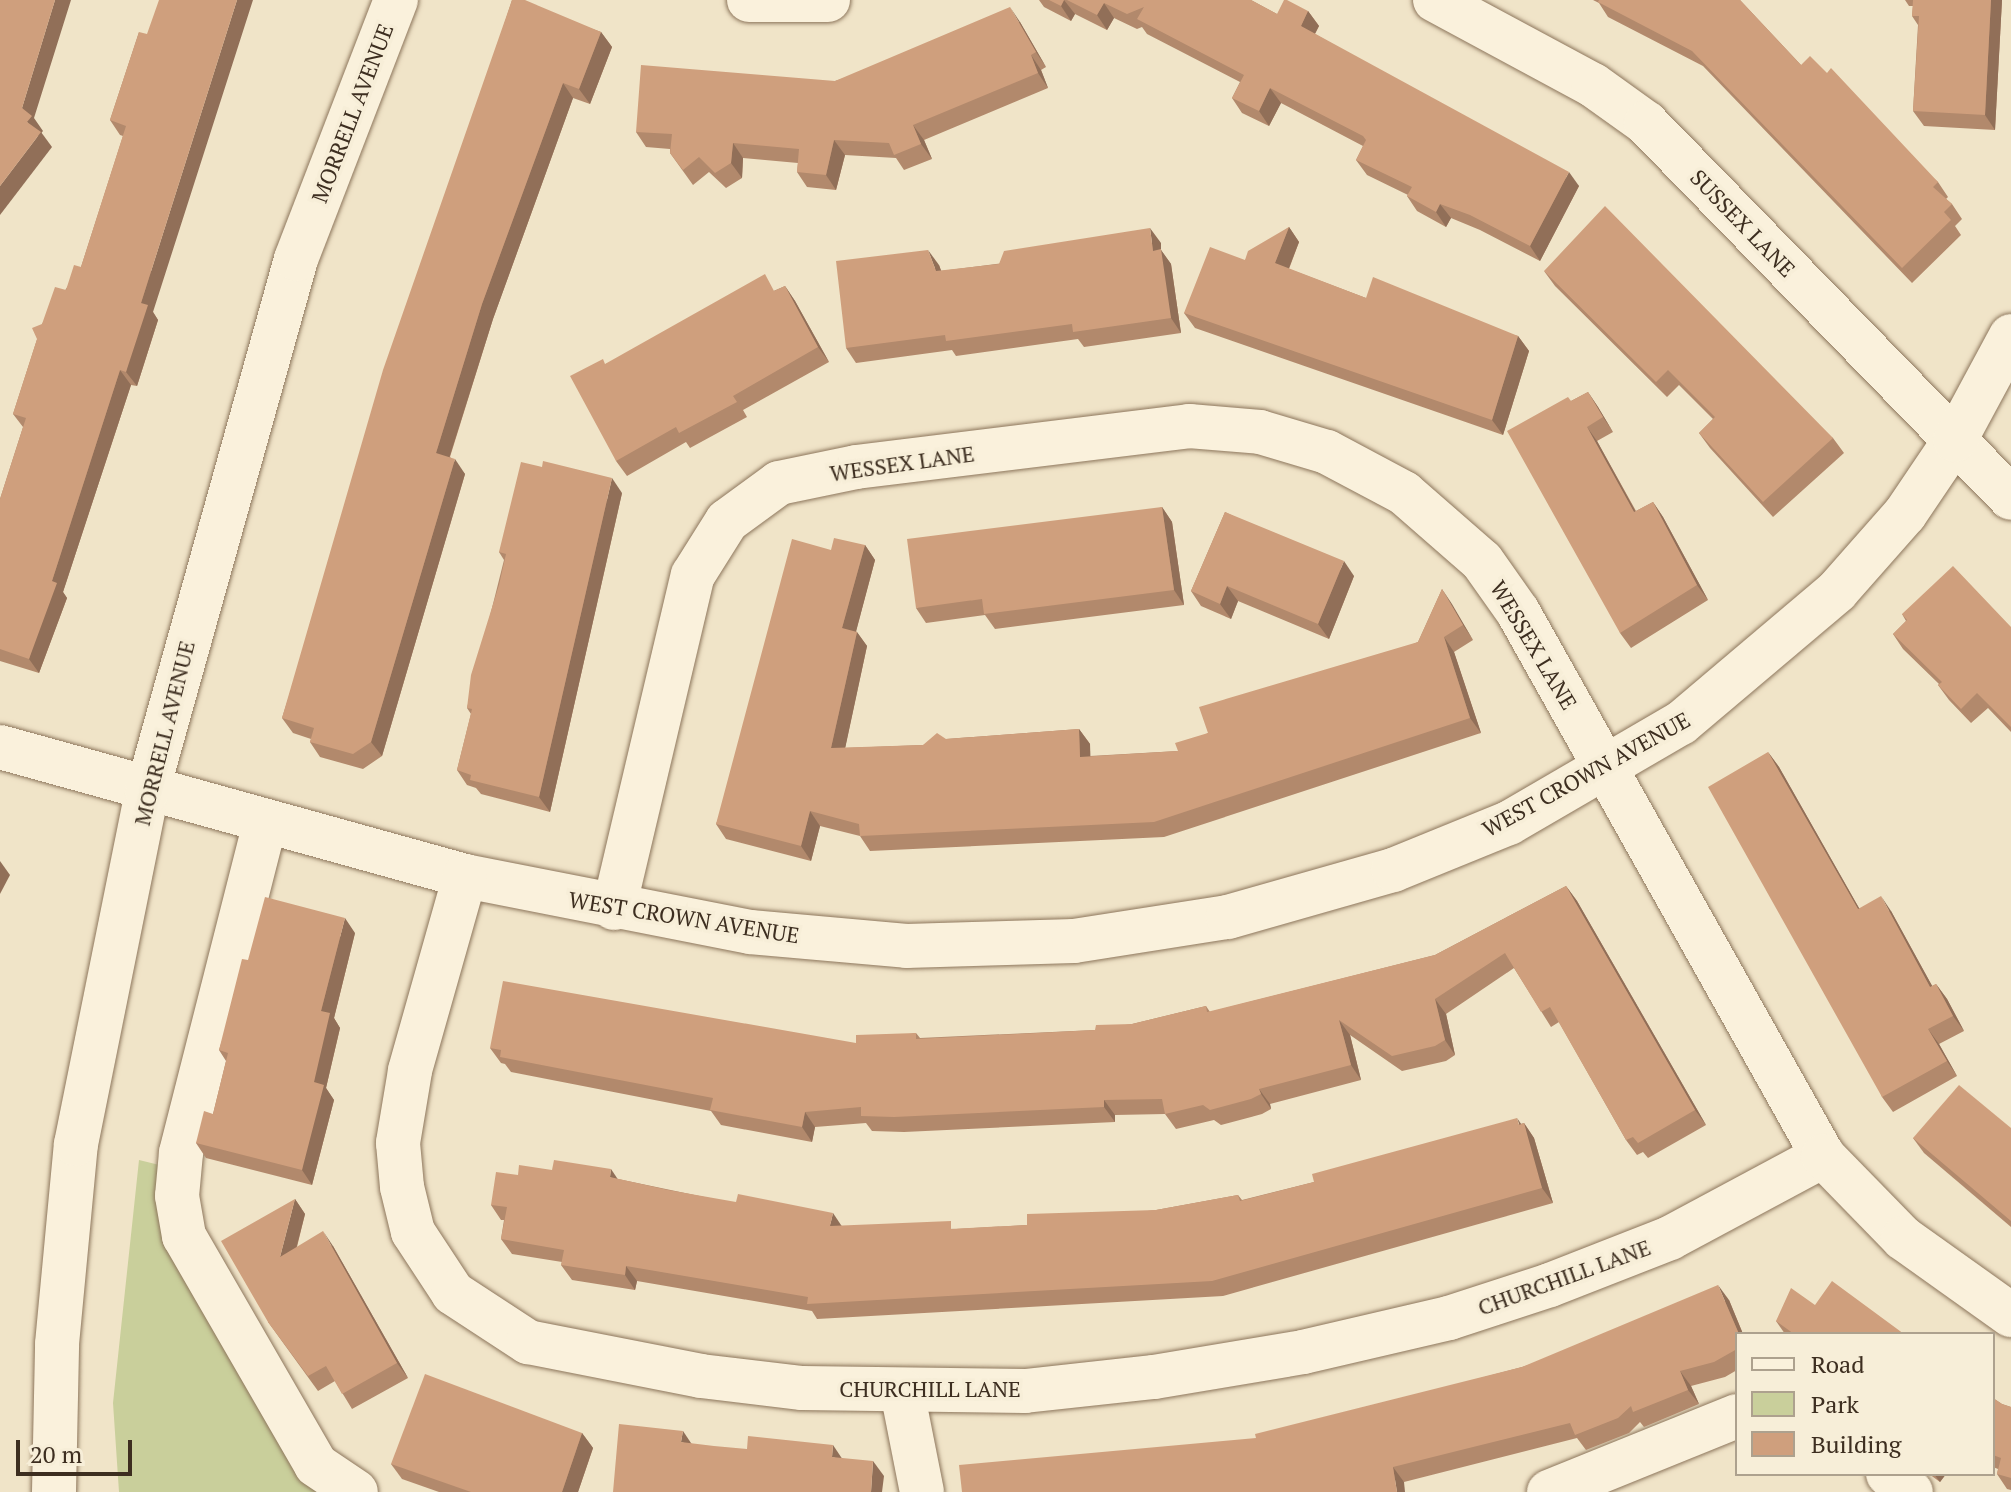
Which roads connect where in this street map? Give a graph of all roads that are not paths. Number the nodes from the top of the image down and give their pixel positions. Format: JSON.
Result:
{"nodes":[{"id":1,"x":396,"y":0,"type":"edge"},
{"id":2,"x":749,"y":0,"type":"edge"},
{"id":3,"x":828,"y":0,"type":"edge"},
{"id":4,"x":1435,"y":0,"type":"edge"},
{"id":5,"x":2011,"y":336,"type":"edge"},
{"id":6,"x":1955,"y":440,"type":"junction"},
{"id":7,"x":2011,"y":498,"type":"edge"},
{"id":8,"x":0,"y":747,"type":"edge"},
{"id":9,"x":1606,"y":767,"type":"junction"},
{"id":10,"x":147,"y":792,"type":"junction"},
{"id":11,"x":265,"y":823,"type":"junction"},
{"id":12,"x":465,"y":876,"type":"junction"},
{"id":13,"x":614,"y":908,"type":"junction"},
{"id":14,"x":1823,"y":1156,"type":"junction"},
{"id":15,"x":2011,"y":1315,"type":"edge"},
{"id":16,"x":902,"y":1391,"type":"junction"},
{"id":17,"x":1735,"y":1417,"type":"edge"},
{"id":18,"x":1891,"y":1476,"type":"edge"},
{"id":19,"x":54,"y":1492,"type":"edge"},
{"id":20,"x":356,"y":1492,"type":"edge"},
{"id":21,"x":922,"y":1492,"type":"edge"},
{"id":22,"x":1549,"y":1492,"type":"edge"},
{"id":23,"x":1911,"y":1492,"type":"edge"}],
"edges":[{"from":1,"to":10,"type":"street","name":"MORRELL AVENUE"},
{"from":2,"to":3,"type":"street"},
{"from":4,"to":6,"type":"street","name":"SUSSEX LANE"},
{"from":5,"to":6,"type":"street","name":"WEST CROWN AVENUE"},
{"from":6,"to":7,"type":"street","name":"SUSSEX LANE"},
{"from":6,"to":9,"type":"street","name":"WEST CROWN AVENUE"},
{"from":8,"to":10,"type":"street","name":"WEST CROWN AVENUE"},
{"from":9,"to":13,"type":"street","name":"WEST CROWN AVENUE"},
{"from":9,"to":13,"type":"street","name":"WESSEX LANE"},
{"from":9,"to":14,"type":"street","name":"WESSEX LANE"},
{"from":10,"to":11,"type":"street","name":"WEST CROWN AVENUE"},
{"from":10,"to":19,"type":"street","name":"MORRELL AVENUE"},
{"from":11,"to":12,"type":"street","name":"WEST CROWN AVENUE"},
{"from":11,"to":20,"type":"street"},
{"from":12,"to":13,"type":"street","name":"WEST CROWN AVENUE"},
{"from":12,"to":16,"type":"street","name":"CHURCHILL LANE"},
{"from":14,"to":15,"type":"street","name":"WESSEX LANE"},
{"from":14,"to":16,"type":"street","name":"CHURCHILL LANE"},
{"from":16,"to":21,"type":"street"},
{"from":17,"to":22,"type":"street"},
{"from":18,"to":23,"type":"street"}]}
